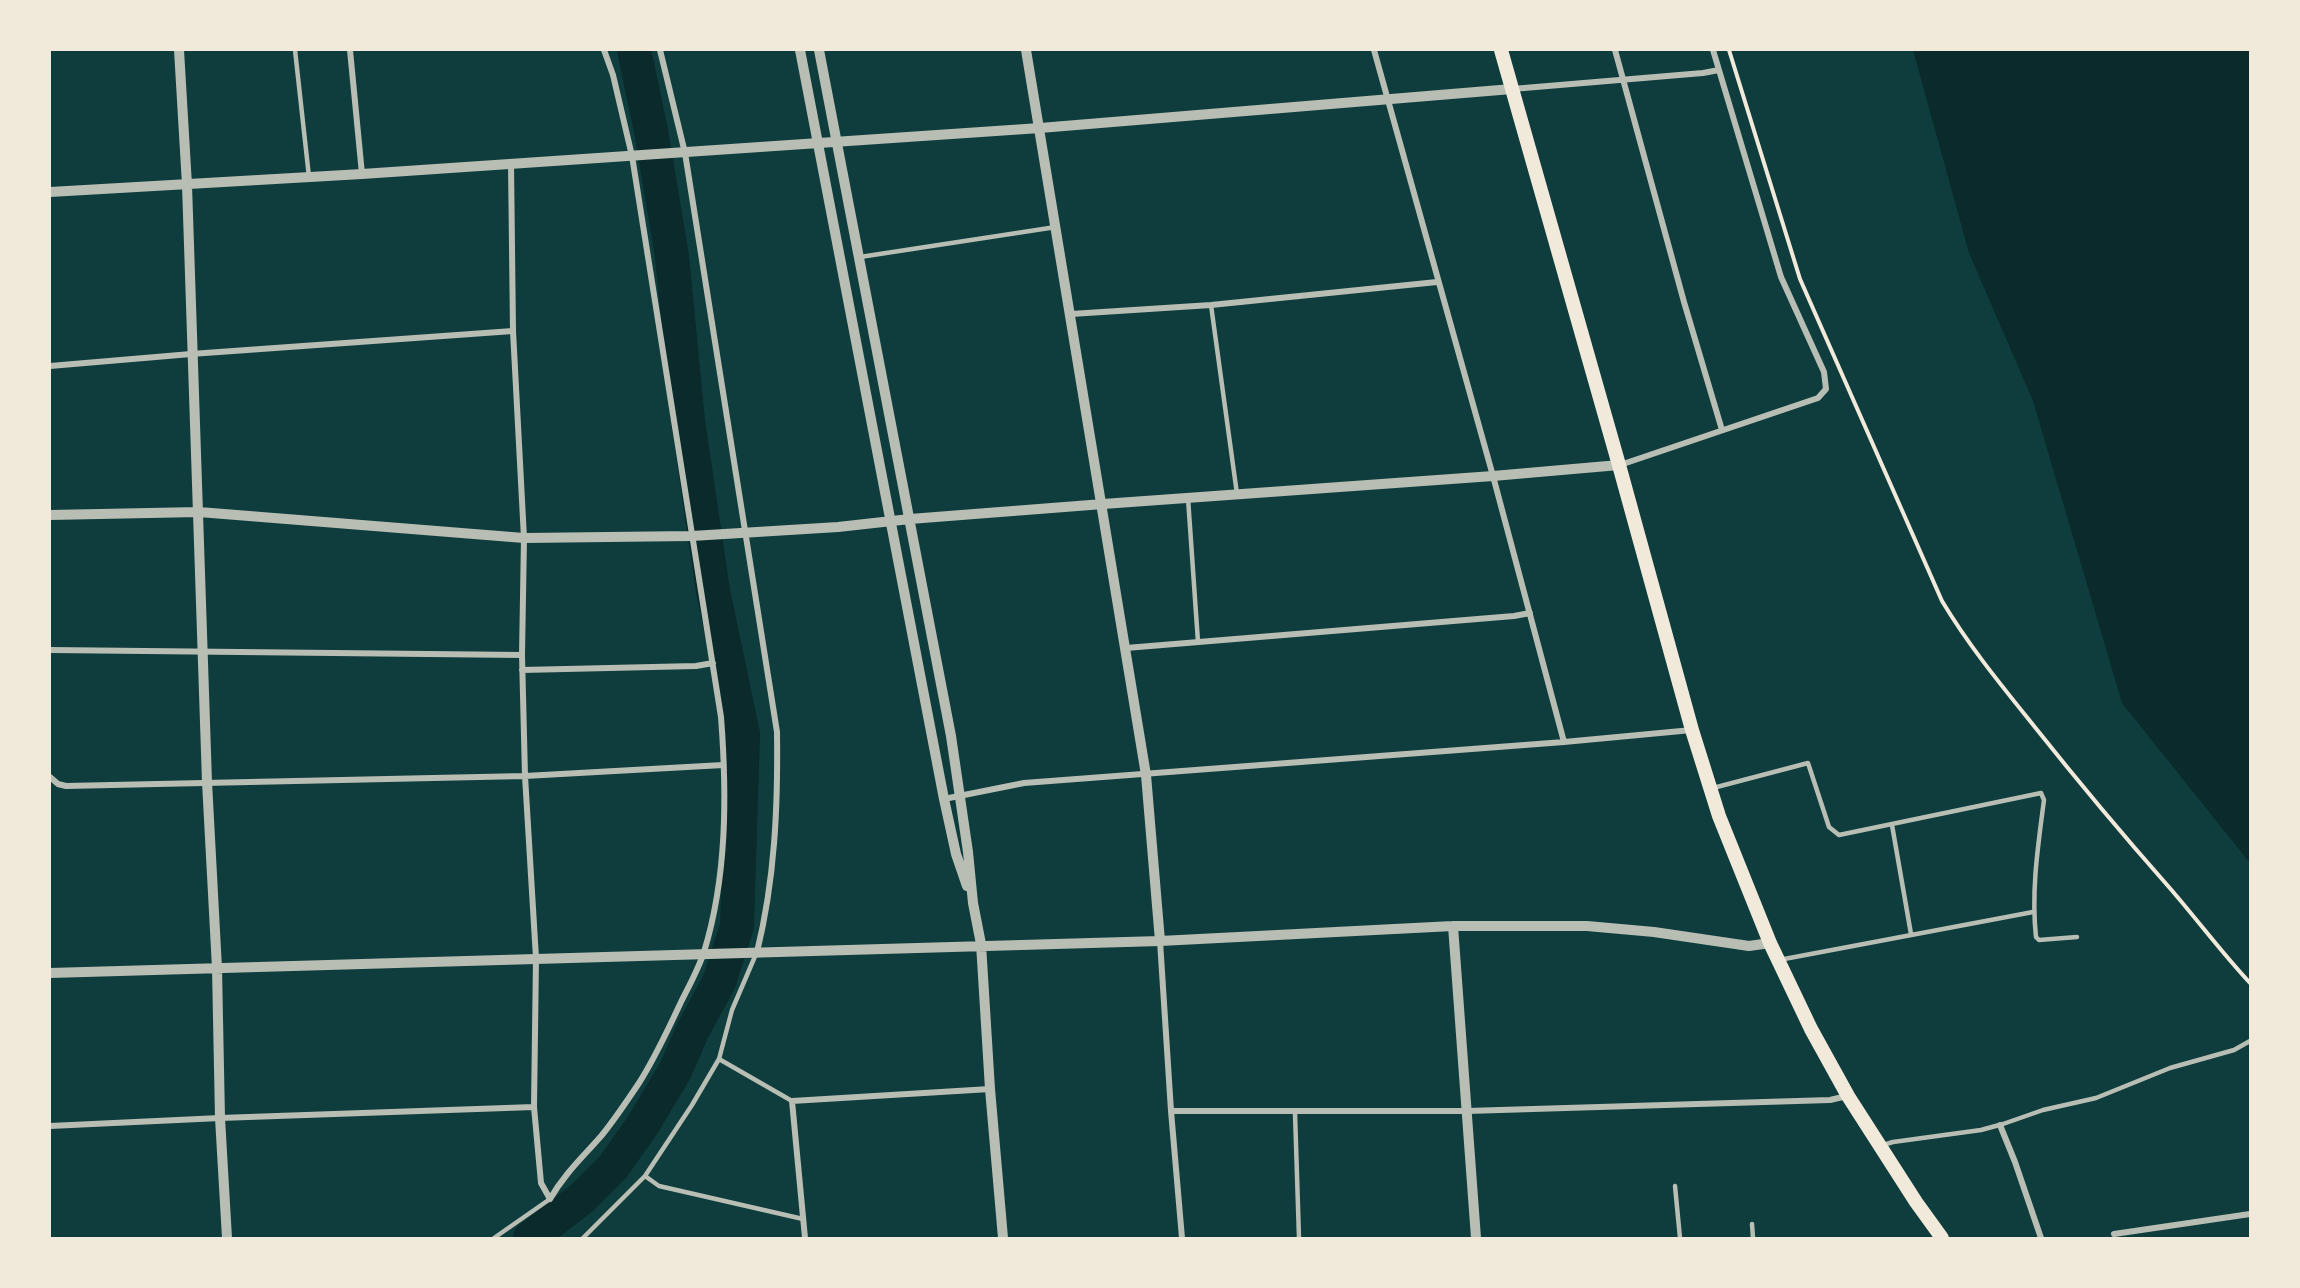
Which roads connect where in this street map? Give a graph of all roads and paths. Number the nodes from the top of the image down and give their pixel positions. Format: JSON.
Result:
{"nodes":[{"id":1,"x":179,"y":50,"type":"edge"},
{"id":2,"x":295,"y":50,"type":"edge"},
{"id":3,"x":350,"y":50,"type":"edge"},
{"id":4,"x":604,"y":50,"type":"edge"},
{"id":5,"x":660,"y":50,"type":"edge"},
{"id":6,"x":800,"y":50,"type":"edge"},
{"id":7,"x":819,"y":50,"type":"edge"},
{"id":8,"x":1026,"y":50,"type":"edge"},
{"id":9,"x":1374,"y":50,"type":"edge"},
{"id":10,"x":1501,"y":50,"type":"edge"},
{"id":11,"x":1615,"y":50,"type":"edge"},
{"id":12,"x":1713,"y":50,"type":"edge"},
{"id":13,"x":1729,"y":50,"type":"edge"},
{"id":14,"x":1719,"y":70,"type":"junction"},
{"id":15,"x":1624,"y":80,"type":"junction"},
{"id":16,"x":1512,"y":89,"type":"junction"},
{"id":17,"x":1389,"y":99,"type":"junction"},
{"id":18,"x":1040,"y":128,"type":"junction"},
{"id":19,"x":836,"y":141,"type":"junction"},
{"id":20,"x":818,"y":143,"type":"junction"},
{"id":21,"x":685,"y":153,"type":"junction"},
{"id":22,"x":632,"y":156,"type":"junction"},
{"id":23,"x":511,"y":164,"type":"junction"},
{"id":24,"x":362,"y":174,"type":"junction"},
{"id":25,"x":309,"y":177,"type":"junction"},
{"id":26,"x":187,"y":185,"type":"junction"},
{"id":27,"x":50,"y":192,"type":"edge"},
{"id":28,"x":1056,"y":227,"type":"junction"},
{"id":29,"x":858,"y":258,"type":"junction"},
{"id":30,"x":1437,"y":282,"type":"junction"},
{"id":31,"x":1211,"y":304,"type":"junction"},
{"id":32,"x":1071,"y":314,"type":"junction"},
{"id":33,"x":513,"y":331,"type":"junction"},
{"id":34,"x":191,"y":354,"type":"junction"},
{"id":35,"x":50,"y":366,"type":"edge"},
{"id":36,"x":1722,"y":430,"type":"junction"},
{"id":37,"x":1620,"y":465,"type":"junction"},
{"id":38,"x":1493,"y":476,"type":"junction"},
{"id":39,"x":1237,"y":494,"type":"junction"},
{"id":40,"x":1188,"y":498,"type":"junction"},
{"id":41,"x":1103,"y":504,"type":"junction"},
{"id":42,"x":199,"y":512,"type":"junction"},
{"id":43,"x":50,"y":515,"type":"edge"},
{"id":44,"x":910,"y":519,"type":"junction"},
{"id":45,"x":892,"y":521,"type":"junction"},
{"id":46,"x":742,"y":533,"type":"junction"},
{"id":47,"x":694,"y":536,"type":"junction"},
{"id":48,"x":524,"y":538,"type":"junction"},
{"id":49,"x":1530,"y":613,"type":"junction"},
{"id":50,"x":1198,"y":642,"type":"junction"},
{"id":51,"x":1126,"y":648,"type":"junction"},
{"id":52,"x":50,"y":650,"type":"edge"},
{"id":53,"x":203,"y":651,"type":"junction"},
{"id":54,"x":522,"y":655,"type":"junction"},
{"id":55,"x":713,"y":663,"type":"junction"},
{"id":56,"x":522,"y":670,"type":"junction"},
{"id":57,"x":1692,"y":730,"type":"junction"},
{"id":58,"x":1564,"y":742,"type":"junction"},
{"id":59,"x":723,"y":765,"type":"junction"},
{"id":60,"x":1146,"y":775,"type":"junction"},
{"id":61,"x":525,"y":776,"type":"junction"},
{"id":62,"x":50,"y":777,"type":"edge"},
{"id":63,"x":207,"y":782,"type":"junction"},
{"id":64,"x":1710,"y":789,"type":"junction"},
{"id":65,"x":958,"y":795,"type":"junction"},
{"id":66,"x":944,"y":799,"type":"junction"},
{"id":67,"x":1892,"y":825,"type":"junction"},
{"id":68,"x":973,"y":903,"type":"junction"},
{"id":69,"x":2033,"y":912,"type":"junction"},
{"id":70,"x":1453,"y":926,"type":"junction"},
{"id":71,"x":1911,"y":934,"type":"junction"},
{"id":72,"x":2077,"y":937,"type":"dead end"},
{"id":73,"x":1160,"y":941,"type":"junction"},
{"id":74,"x":1770,"y":943,"type":"junction"},
{"id":75,"x":981,"y":944,"type":"junction"},
{"id":76,"x":753,"y":952,"type":"junction"},
{"id":77,"x":707,"y":953,"type":"junction"},
{"id":78,"x":536,"y":958,"type":"junction"},
{"id":79,"x":1779,"y":960,"type":"junction"},
{"id":80,"x":217,"y":968,"type":"junction"},
{"id":81,"x":50,"y":973,"type":"edge"},
{"id":82,"x":2250,"y":983,"type":"edge"},
{"id":83,"x":2250,"y":1041,"type":"edge"},
{"id":84,"x":719,"y":1059,"type":"junction"},
{"id":85,"x":990,"y":1089,"type":"junction"},
{"id":86,"x":1848,"y":1096,"type":"junction"},
{"id":87,"x":792,"y":1101,"type":"junction"},
{"id":88,"x":534,"y":1107,"type":"junction"},
{"id":89,"x":1170,"y":1111,"type":"junction"},
{"id":90,"x":1467,"y":1111,"type":"junction"},
{"id":91,"x":1295,"y":1113,"type":"junction"},
{"id":92,"x":220,"y":1118,"type":"junction"},
{"id":93,"x":2000,"y":1125,"type":"junction"},
{"id":94,"x":50,"y":1126,"type":"edge"},
{"id":95,"x":1881,"y":1146,"type":"junction"},
{"id":96,"x":645,"y":1176,"type":"junction"},
{"id":97,"x":1675,"y":1186,"type":"dead end"},
{"id":98,"x":550,"y":1198,"type":"junction"},
{"id":99,"x":2250,"y":1214,"type":"edge"},
{"id":100,"x":803,"y":1219,"type":"junction"},
{"id":101,"x":1752,"y":1224,"type":"dead end"},
{"id":102,"x":2114,"y":1234,"type":"dead end"},
{"id":103,"x":227,"y":1239,"type":"edge"},
{"id":104,"x":494,"y":1239,"type":"edge"},
{"id":105,"x":583,"y":1239,"type":"edge"},
{"id":106,"x":805,"y":1239,"type":"edge"},
{"id":107,"x":1003,"y":1239,"type":"edge"},
{"id":108,"x":1182,"y":1239,"type":"edge"},
{"id":109,"x":1299,"y":1239,"type":"edge"},
{"id":110,"x":1476,"y":1239,"type":"edge"},
{"id":111,"x":1680,"y":1239,"type":"edge"},
{"id":112,"x":1753,"y":1239,"type":"edge"},
{"id":113,"x":1942,"y":1239,"type":"edge"},
{"id":114,"x":2041,"y":1239,"type":"edge"}],
"edges":[{"from":1,"to":26,"type":"street"},
{"from":2,"to":25,"type":"lane"},
{"from":3,"to":24,"type":"street"},
{"from":4,"to":22,"type":"street"},
{"from":5,"to":21,"type":"street"},
{"from":6,"to":20,"type":"street"},
{"from":7,"to":19,"type":"street"},
{"from":8,"to":18,"type":"street"},
{"from":9,"to":17,"type":"street"},
{"from":10,"to":16,"type":"main road"},
{"from":11,"to":15,"type":"street"},
{"from":12,"to":14,"type":"street"},
{"from":13,"to":82,"type":"path"},
{"from":14,"to":15,"type":"street"},
{"from":14,"to":36,"type":"street"},
{"from":15,"to":16,"type":"street"},
{"from":15,"to":36,"type":"street"},
{"from":16,"to":17,"type":"street"},
{"from":16,"to":37,"type":"main road"},
{"from":17,"to":18,"type":"street"},
{"from":17,"to":30,"type":"street"},
{"from":18,"to":19,"type":"street"},
{"from":18,"to":28,"type":"street"},
{"from":19,"to":20,"type":"street"},
{"from":19,"to":29,"type":"street"},
{"from":20,"to":21,"type":"street"},
{"from":20,"to":45,"type":"street"},
{"from":21,"to":22,"type":"street"},
{"from":21,"to":46,"type":"street"},
{"from":22,"to":23,"type":"street"},
{"from":22,"to":47,"type":"street"},
{"from":23,"to":24,"type":"street"},
{"from":23,"to":33,"type":"street"},
{"from":24,"to":25,"type":"street"},
{"from":25,"to":26,"type":"street"},
{"from":26,"to":27,"type":"street"},
{"from":26,"to":34,"type":"street"},
{"from":28,"to":29,"type":"lane"},
{"from":28,"to":32,"type":"street"},
{"from":29,"to":44,"type":"street"},
{"from":30,"to":31,"type":"street"},
{"from":30,"to":38,"type":"street"},
{"from":31,"to":32,"type":"street"},
{"from":31,"to":39,"type":"lane"},
{"from":32,"to":41,"type":"street"},
{"from":33,"to":34,"type":"street"},
{"from":33,"to":48,"type":"street"},
{"from":34,"to":35,"type":"street"},
{"from":34,"to":42,"type":"street"},
{"from":36,"to":37,"type":"street"},
{"from":37,"to":38,"type":"street"},
{"from":37,"to":57,"type":"main road"},
{"from":38,"to":39,"type":"street"},
{"from":38,"to":49,"type":"street"},
{"from":39,"to":40,"type":"street"},
{"from":40,"to":41,"type":"street"},
{"from":40,"to":50,"type":"lane"},
{"from":41,"to":44,"type":"street"},
{"from":41,"to":51,"type":"street"},
{"from":42,"to":43,"type":"street"},
{"from":42,"to":48,"type":"street"},
{"from":42,"to":53,"type":"street"},
{"from":44,"to":45,"type":"street"},
{"from":44,"to":65,"type":"street"},
{"from":45,"to":46,"type":"street"},
{"from":45,"to":66,"type":"street"},
{"from":46,"to":47,"type":"street"},
{"from":46,"to":76,"type":"street"},
{"from":47,"to":48,"type":"street"},
{"from":47,"to":55,"type":"street"},
{"from":48,"to":54,"type":"street"},
{"from":49,"to":50,"type":"street"},
{"from":49,"to":58,"type":"street"},
{"from":50,"to":51,"type":"street"},
{"from":51,"to":60,"type":"street"},
{"from":52,"to":53,"type":"street"},
{"from":53,"to":54,"type":"street"},
{"from":53,"to":63,"type":"street"},
{"from":54,"to":56,"type":"street"},
{"from":55,"to":56,"type":"street"},
{"from":55,"to":59,"type":"street"},
{"from":56,"to":61,"type":"street"},
{"from":57,"to":58,"type":"street"},
{"from":57,"to":64,"type":"main road"},
{"from":58,"to":60,"type":"street"},
{"from":59,"to":61,"type":"street"},
{"from":59,"to":77,"type":"street"},
{"from":60,"to":65,"type":"street"},
{"from":60,"to":73,"type":"street"},
{"from":61,"to":63,"type":"street"},
{"from":61,"to":78,"type":"street"},
{"from":62,"to":63,"type":"street"},
{"from":63,"to":80,"type":"street"},
{"from":64,"to":67,"type":"lane"},
{"from":64,"to":74,"type":"main road"},
{"from":65,"to":66,"type":"street"},
{"from":65,"to":68,"type":"street"},
{"from":66,"to":68,"type":"street"},
{"from":67,"to":69,"type":"lane"},
{"from":67,"to":71,"type":"lane"},
{"from":68,"to":75,"type":"street"},
{"from":69,"to":71,"type":"lane"},
{"from":69,"to":72,"type":"lane"},
{"from":70,"to":73,"type":"street"},
{"from":70,"to":74,"type":"street"},
{"from":70,"to":90,"type":"street"},
{"from":71,"to":79,"type":"lane"},
{"from":73,"to":75,"type":"street"},
{"from":73,"to":89,"type":"street"},
{"from":74,"to":79,"type":"main road"},
{"from":75,"to":76,"type":"street"},
{"from":75,"to":85,"type":"street"},
{"from":76,"to":77,"type":"street"},
{"from":76,"to":84,"type":"lane"},
{"from":77,"to":78,"type":"street"},
{"from":77,"to":98,"type":"street"},
{"from":78,"to":80,"type":"street"},
{"from":78,"to":88,"type":"street"},
{"from":79,"to":86,"type":"main road"},
{"from":80,"to":81,"type":"street"},
{"from":80,"to":92,"type":"street"},
{"from":83,"to":93,"type":"lane"},
{"from":84,"to":87,"type":"lane"},
{"from":84,"to":96,"type":"lane"},
{"from":85,"to":87,"type":"street"},
{"from":85,"to":107,"type":"street"},
{"from":86,"to":90,"type":"street"},
{"from":86,"to":95,"type":"main road"},
{"from":87,"to":100,"type":"street"},
{"from":88,"to":92,"type":"street"},
{"from":88,"to":98,"type":"street"},
{"from":89,"to":91,"type":"street"},
{"from":89,"to":108,"type":"street"},
{"from":90,"to":91,"type":"street"},
{"from":90,"to":110,"type":"street"},
{"from":91,"to":109,"type":"lane"},
{"from":92,"to":94,"type":"street"},
{"from":92,"to":103,"type":"street"},
{"from":93,"to":95,"type":"lane"},
{"from":93,"to":114,"type":"street"},
{"from":95,"to":113,"type":"main road"},
{"from":96,"to":100,"type":"lane"},
{"from":96,"to":105,"type":"lane"},
{"from":97,"to":111,"type":"lane"},
{"from":98,"to":104,"type":"lane"},
{"from":99,"to":102,"type":"street"},
{"from":100,"to":106,"type":"street"},
{"from":101,"to":112,"type":"lane"}]}
